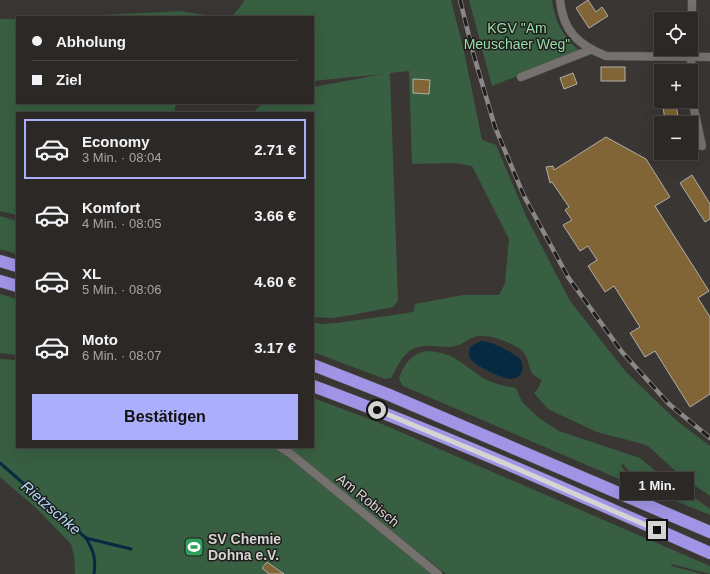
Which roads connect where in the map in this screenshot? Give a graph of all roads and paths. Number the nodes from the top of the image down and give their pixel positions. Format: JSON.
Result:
{"nodes":[{"id":1,"x":560,"y":0,"type":"edge"},
{"id":2,"x":692,"y":0,"type":"edge"},
{"id":3,"x":590,"y":50,"type":"junction"},
{"id":4,"x":691,"y":57,"type":"junction"},
{"id":5,"x":710,"y":57,"type":"edge"},
{"id":6,"x":691,"y":64,"type":"edge"},
{"id":7,"x":521,"y":76,"type":"dead end"},
{"id":8,"x":694,"y":108,"type":"edge"},
{"id":9,"x":702,"y":146,"type":"dead end"},
{"id":10,"x":0,"y":261,"type":"edge"},
{"id":11,"x":16,"y":266,"type":"edge"},
{"id":12,"x":0,"y":281,"type":"edge"},
{"id":13,"x":16,"y":286,"type":"edge"},
{"id":14,"x":314,"y":365,"type":"edge"},
{"id":15,"x":314,"y":386,"type":"edge"},
{"id":16,"x":282,"y":448,"type":"edge"},
{"id":17,"x":710,"y":532,"type":"edge"},
{"id":18,"x":710,"y":553,"type":"edge"},
{"id":19,"x":438,"y":574,"type":"edge"}],
"edges":[{"from":1,"to":3,"type":"street"},
{"from":2,"to":4,"type":"street"},
{"from":3,"to":4,"type":"street"},
{"from":3,"to":7,"type":"street"},
{"from":4,"to":5,"type":"street"},
{"from":4,"to":6,"type":"street"},
{"from":8,"to":9,"type":"street"},
{"from":10,"to":11,"type":"highway"},
{"from":12,"to":13,"type":"highway"},
{"from":14,"to":17,"type":"highway"},
{"from":15,"to":18,"type":"highway"},
{"from":16,"to":19,"type":"street","name":"Am Robisch"}]}
